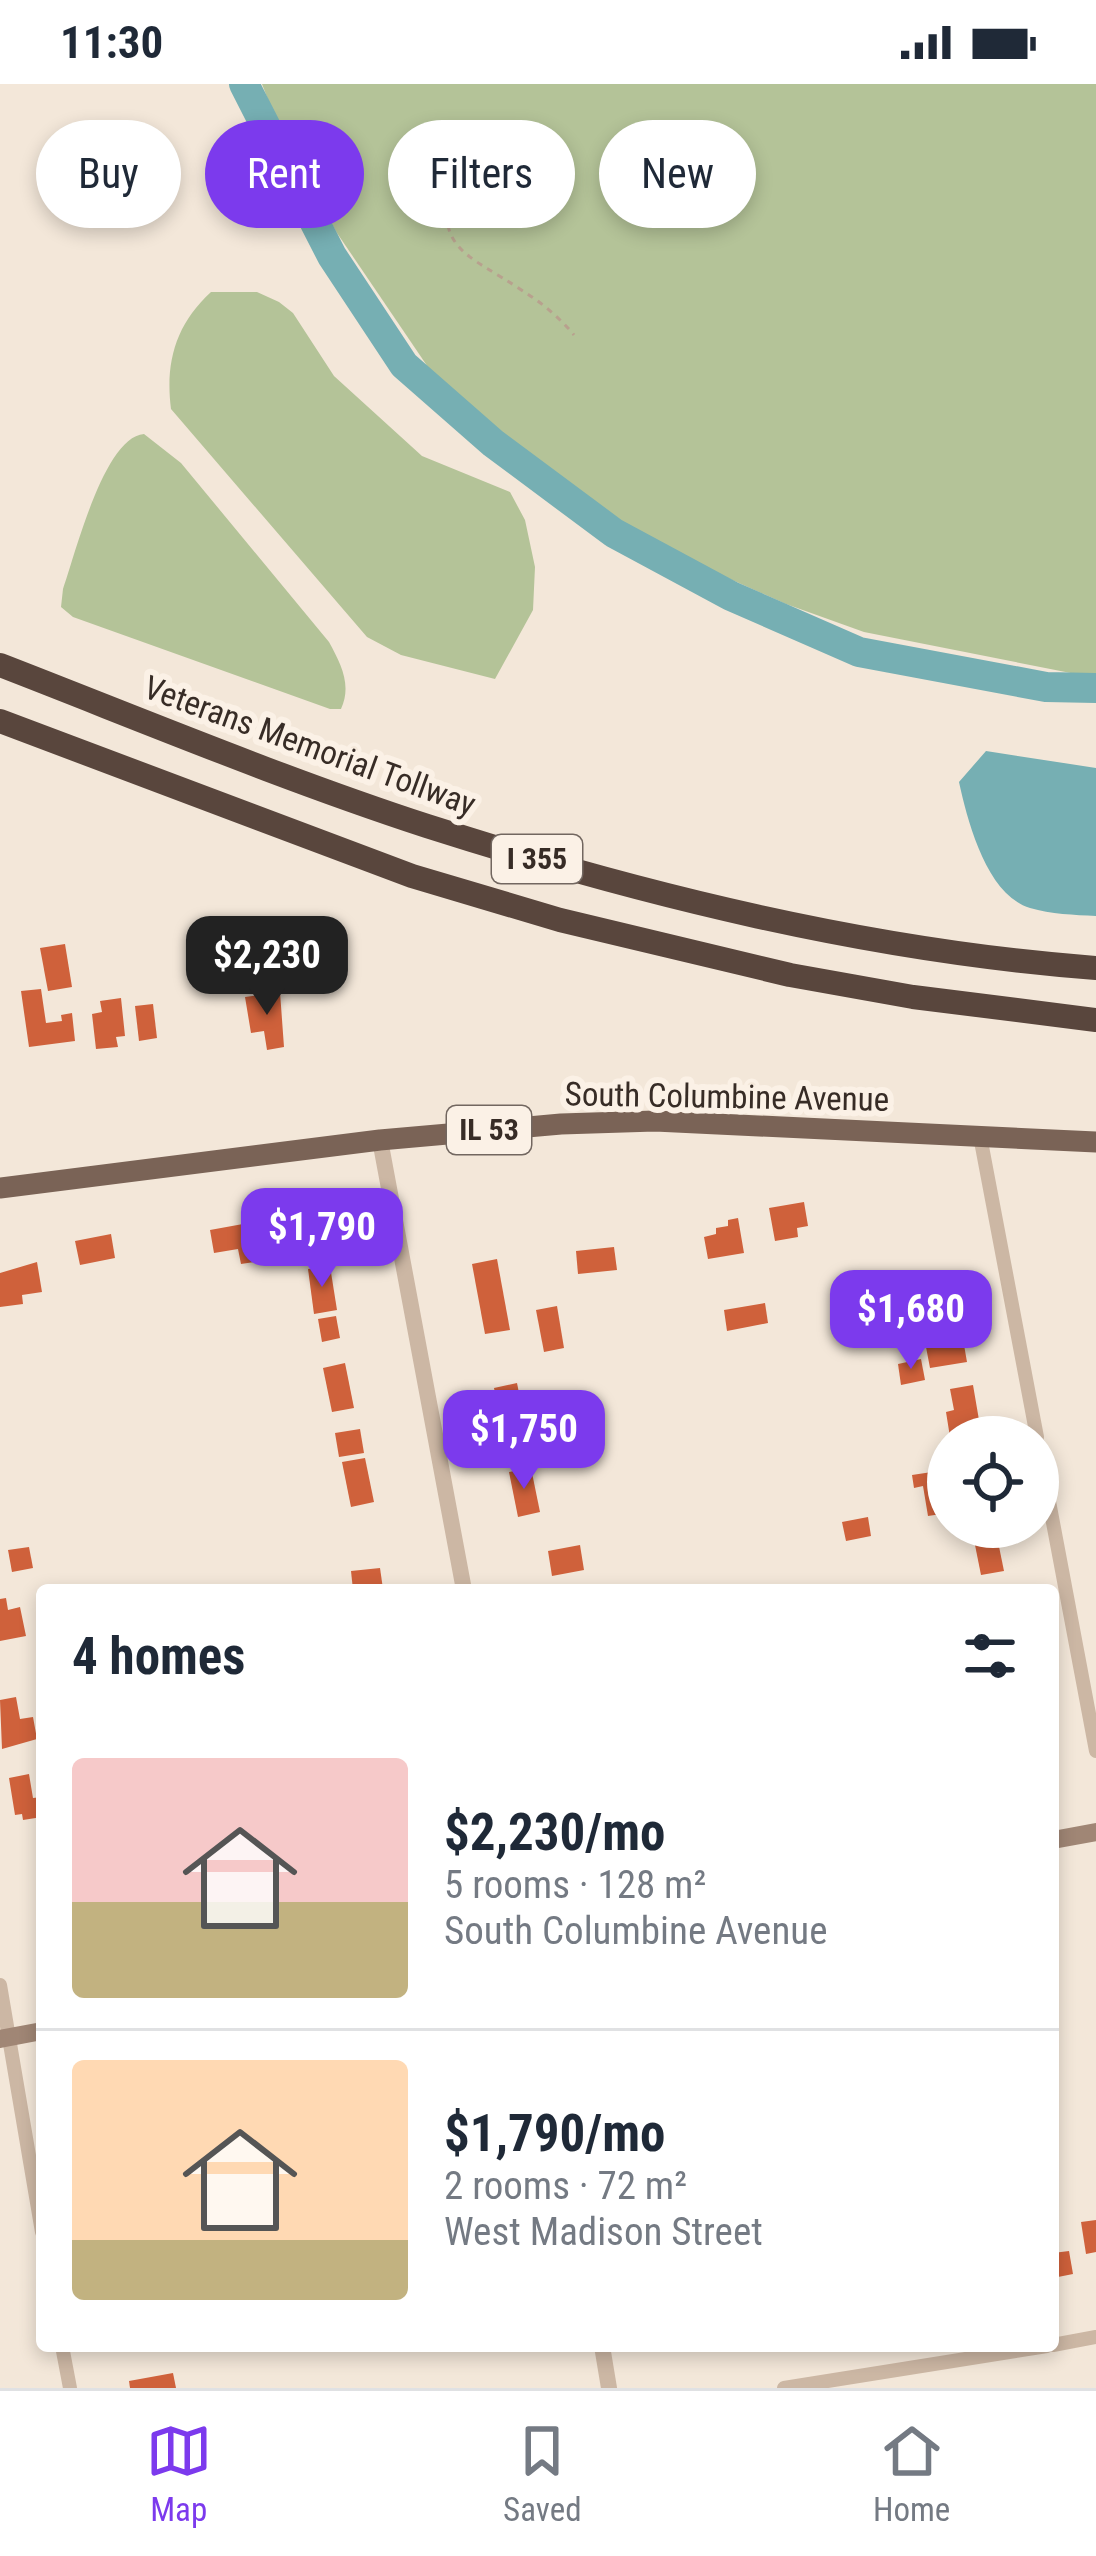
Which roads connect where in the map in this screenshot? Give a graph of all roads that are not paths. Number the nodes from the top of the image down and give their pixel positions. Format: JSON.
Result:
{"nodes":[{"id":1,"x":0,"y":665,"type":"edge"},
{"id":2,"x":0,"y":721,"type":"edge"},
{"id":3,"x":1096,"y":968,"type":"edge"},
{"id":4,"x":1096,"y":1020,"type":"edge"},
{"id":5,"x":980,"y":1136,"type":"junction"},
{"id":6,"x":380,"y":1140,"type":"junction"},
{"id":7,"x":1096,"y":1142,"type":"edge"},
{"id":8,"x":0,"y":1188,"type":"edge"},
{"id":9,"x":1032,"y":1416,"type":"edge"},
{"id":10,"x":1057,"y":1548,"type":"edge"},
{"id":11,"x":463,"y":1584,"type":"edge"},
{"id":12,"x":1096,"y":1751,"type":"edge"},
{"id":13,"x":1096,"y":1832,"type":"edge"},
{"id":14,"x":1059,"y":1839,"type":"edge"},
{"id":15,"x":0,"y":1985,"type":"edge"},
{"id":16,"x":36,"y":2032,"type":"edge"},
{"id":17,"x":4,"y":2038,"type":"edge"},
{"id":18,"x":36,"y":2201,"type":"edge"},
{"id":19,"x":1096,"y":2337,"type":"edge"},
{"id":20,"x":1059,"y":2343,"type":"edge"},
{"id":21,"x":63,"y":2352,"type":"edge"},
{"id":22,"x":603,"y":2352,"type":"edge"},
{"id":23,"x":1011,"y":2352,"type":"edge"},
{"id":24,"x":825,"y":2385,"type":"edge"},
{"id":25,"x":70,"y":2388,"type":"edge"},
{"id":26,"x":609,"y":2388,"type":"edge"},
{"id":27,"x":784,"y":2388,"type":"edge"}],
"edges":[{"from":1,"to":3,"type":"highway","name":"Veterans Memorial Tollway","number":"I 355"},
{"from":2,"to":4,"type":"highway","number":"I 355"},
{"from":5,"to":6,"type":"main road","name":"South Columbine Avenue","number":"IL 53"},
{"from":5,"to":7,"type":"main road","name":"South Columbine Avenue","number":"IL 53"},
{"from":5,"to":9,"type":"street"},
{"from":6,"to":8,"type":"main road","name":"South Columbine Avenue","number":"IL 53"},
{"from":6,"to":11,"type":"street"},
{"from":10,"to":12,"type":"street"},
{"from":13,"to":14,"type":"main road"},
{"from":15,"to":17,"type":"street"},
{"from":16,"to":17,"type":"main road"},
{"from":17,"to":18,"type":"street"},
{"from":19,"to":20,"type":"street"},
{"from":21,"to":25,"type":"street"},
{"from":22,"to":26,"type":"street"},
{"from":23,"to":24,"type":"street"},
{"from":24,"to":27,"type":"street"}]}
